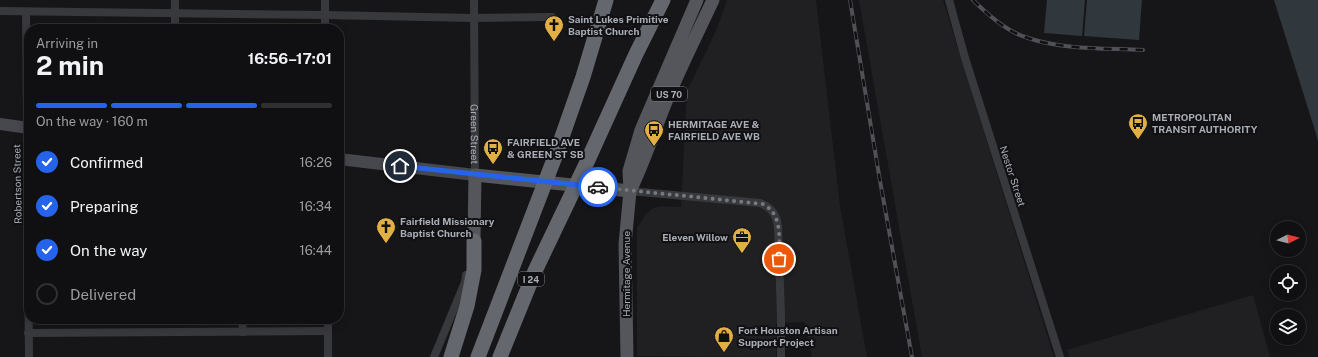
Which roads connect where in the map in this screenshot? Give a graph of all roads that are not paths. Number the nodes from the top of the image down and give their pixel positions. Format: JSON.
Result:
{"nodes":[{"id":1,"x":175,"y":0,"type":"edge"},
{"id":2,"x":325,"y":0,"type":"edge"},
{"id":3,"x":474,"y":0,"type":"edge"},
{"id":4,"x":606,"y":0,"type":"edge"},
{"id":5,"x":654,"y":0,"type":"edge"},
{"id":6,"x":663,"y":0,"type":"edge"},
{"id":7,"x":697,"y":0,"type":"edge"},
{"id":8,"x":713,"y":0,"type":"edge"},
{"id":9,"x":949,"y":0,"type":"edge"},
{"id":10,"x":0,"y":11,"type":"edge"},
{"id":11,"x":26,"y":12,"type":"junction"},
{"id":12,"x":175,"y":13,"type":"junction"},
{"id":13,"x":325,"y":15,"type":"junction"},
{"id":14,"x":552,"y":17,"type":"dead end"},
{"id":15,"x":474,"y":18,"type":"junction"},
{"id":16,"x":26,"y":24,"type":"edge"},
{"id":17,"x":175,"y":24,"type":"edge"},
{"id":18,"x":325,"y":24,"type":"edge"},
{"id":19,"x":636,"y":54,"type":"junction"},
{"id":20,"x":0,"y":124,"type":"edge"},
{"id":21,"x":24,"y":127,"type":"edge"},
{"id":22,"x":344,"y":160,"type":"edge"},
{"id":23,"x":474,"y":175,"type":"junction"},
{"id":24,"x":630,"y":190,"type":"junction"},
{"id":25,"x":474,"y":241,"type":"junction"},
{"id":26,"x":28,"y":324,"type":"edge"},
{"id":27,"x":242,"y":324,"type":"edge"},
{"id":28,"x":328,"y":324,"type":"edge"},
{"id":29,"x":328,"y":331,"type":"junction"},
{"id":30,"x":243,"y":332,"type":"junction"},
{"id":31,"x":28,"y":333,"type":"junction"},
{"id":32,"x":29,"y":357,"type":"edge"},
{"id":33,"x":328,"y":357,"type":"edge"},
{"id":34,"x":434,"y":357,"type":"edge"},
{"id":35,"x":451,"y":357,"type":"edge"},
{"id":36,"x":478,"y":357,"type":"edge"},
{"id":37,"x":500,"y":357,"type":"edge"},
{"id":38,"x":627,"y":357,"type":"edge"},
{"id":39,"x":781,"y":357,"type":"edge"},
{"id":40,"x":1060,"y":357,"type":"edge"}],
"edges":[{"from":1,"to":12,"type":"street"},
{"from":2,"to":13,"type":"street"},
{"from":3,"to":15,"type":"street","name":"Green Street"},
{"from":4,"to":36,"type":"highway","number":"I 24"},
{"from":5,"to":19,"type":"highway"},
{"from":6,"to":19,"type":"highway","number":"I 24"},
{"from":7,"to":24,"type":"main road","name":"Hermitage Avenue","number":"US 70"},
{"from":8,"to":24,"type":"main road","name":"Hermitage Avenue","number":"US 70"},
{"from":9,"to":40,"type":"street","name":"Nestor Street"},
{"from":10,"to":11,"type":"street"},
{"from":11,"to":12,"type":"street"},
{"from":11,"to":16,"type":"street","name":"Robertson Street"},
{"from":12,"to":13,"type":"street"},
{"from":12,"to":17,"type":"street"},
{"from":13,"to":15,"type":"street"},
{"from":13,"to":18,"type":"street"},
{"from":14,"to":15,"type":"street"},
{"from":15,"to":23,"type":"street","name":"Green Street"},
{"from":19,"to":37,"type":"highway","number":"I 24"},
{"from":20,"to":21,"type":"street"},
{"from":22,"to":23,"type":"street"},
{"from":23,"to":24,"type":"main road"},
{"from":23,"to":25,"type":"main road","name":"Green Street"},
{"from":24,"to":38,"type":"main road","name":"Hermitage Avenue","number":"US 70"},
{"from":24,"to":39,"type":"street"},
{"from":25,"to":34,"type":"street","name":"Green Street"},
{"from":25,"to":35,"type":"highway"},
{"from":26,"to":31,"type":"street","name":"Robertson Street"},
{"from":27,"to":30,"type":"street"},
{"from":28,"to":29,"type":"street"},
{"from":29,"to":30,"type":"street"},
{"from":29,"to":33,"type":"street"},
{"from":30,"to":31,"type":"street"},
{"from":31,"to":32,"type":"street","name":"Robertson Street"}]}
